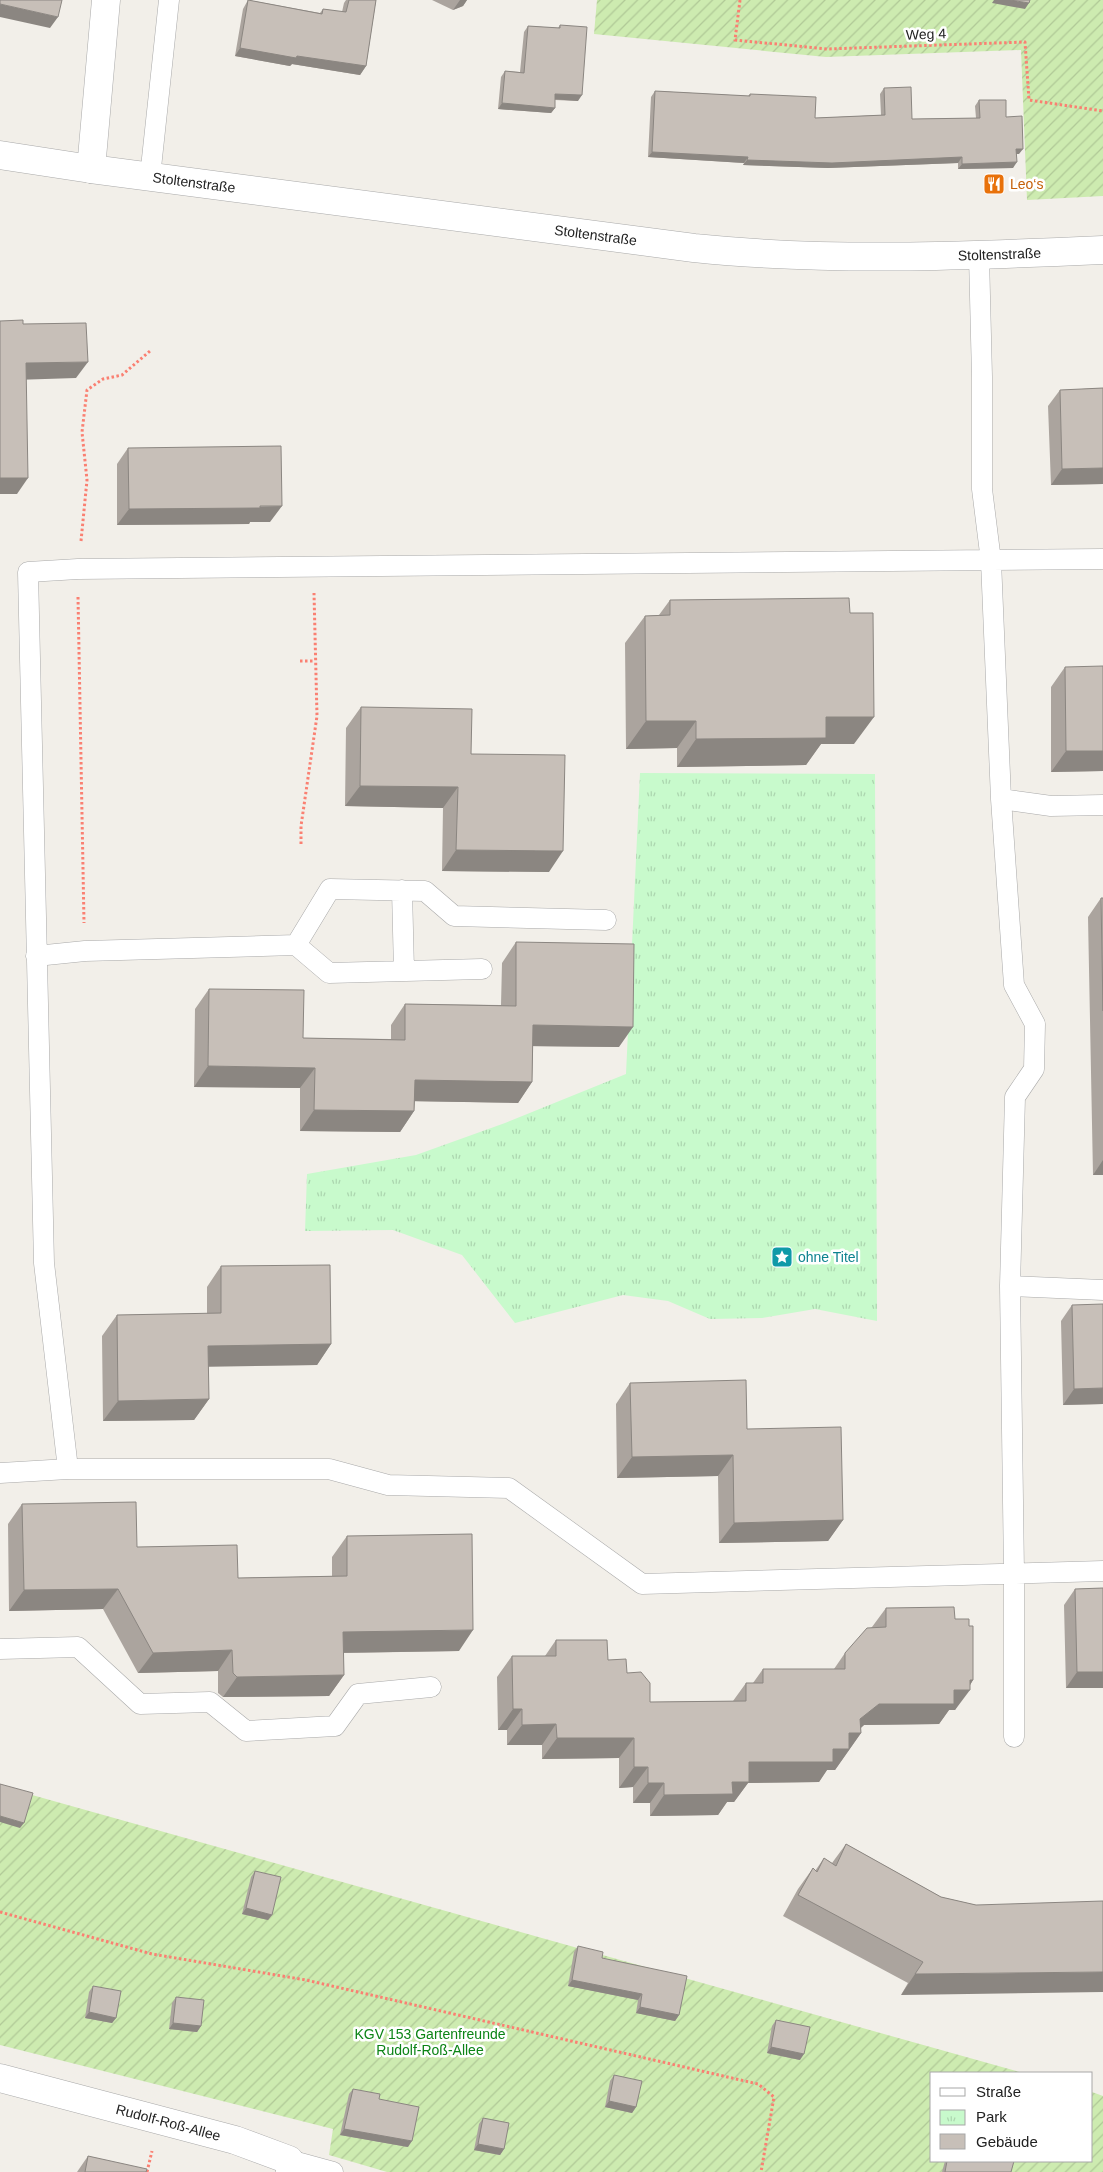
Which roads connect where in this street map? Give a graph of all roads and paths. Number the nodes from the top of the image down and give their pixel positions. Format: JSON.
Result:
{"nodes":[{"id":1,"x":106,"y":0,"type":"edge"},
{"id":2,"x":169,"y":0,"type":"edge"},
{"id":3,"x":740,"y":0,"type":"edge"},
{"id":4,"x":1103,"y":111,"type":"edge"},
{"id":5,"x":0,"y":156,"type":"edge"},
{"id":6,"x":92,"y":169,"type":"junction"},
{"id":7,"x":150,"y":177,"type":"junction"},
{"id":8,"x":1103,"y":250,"type":"edge"},
{"id":9,"x":979,"y":256,"type":"junction"},
{"id":10,"x":150,"y":351,"type":"dead end"},
{"id":11,"x":1103,"y":559,"type":"edge"},
{"id":12,"x":991,"y":561,"type":"junction"},
{"id":13,"x":314,"y":568,"type":"junction"},
{"id":14,"x":78,"y":569,"type":"junction"},
{"id":15,"x":300,"y":661,"type":"dead end"},
{"id":16,"x":315,"y":661,"type":"junction"},
{"id":17,"x":1001,"y":800,"type":"junction"},
{"id":18,"x":1103,"y":805,"type":"edge"},
{"id":19,"x":301,"y":844,"type":"dead end"},
{"id":20,"x":402,"y":890,"type":"junction"},
{"id":21,"x":606,"y":920,"type":"dead end"},
{"id":22,"x":296,"y":945,"type":"junction"},
{"id":23,"x":85,"y":951,"type":"junction"},
{"id":24,"x":36,"y":956,"type":"junction"},
{"id":25,"x":482,"y":970,"type":"dead end"},
{"id":26,"x":404,"y":971,"type":"junction"},
{"id":27,"x":1010,"y":1286,"type":"junction"},
{"id":28,"x":1103,"y":1290,"type":"edge"},
{"id":29,"x":68,"y":1469,"type":"junction"},
{"id":30,"x":0,"y":1472,"type":"edge"},
{"id":31,"x":1103,"y":1571,"type":"edge"},
{"id":32,"x":1014,"y":1573,"type":"junction"},
{"id":33,"x":0,"y":1649,"type":"edge"},
{"id":34,"x":431,"y":1687,"type":"dead end"},
{"id":35,"x":1014,"y":1737,"type":"dead end"},
{"id":36,"x":0,"y":1912,"type":"edge"},
{"id":37,"x":0,"y":2078,"type":"edge"},
{"id":38,"x":287,"y":2166,"type":"edge"},
{"id":39,"x":333,"y":2172,"type":"edge"},
{"id":40,"x":761,"y":2172,"type":"edge"}],
"edges":[{"from":1,"to":6,"type":"street"},
{"from":2,"to":7,"type":"lane"},
{"from":3,"to":4,"type":"path","name":"Weg 4"},
{"from":5,"to":6,"type":"street","name":"Stoltenstraße"},
{"from":6,"to":7,"type":"street","name":"Stoltenstraße"},
{"from":7,"to":9,"type":"street","name":"Stoltenstraße"},
{"from":8,"to":9,"type":"street","name":"Stoltenstraße"},
{"from":9,"to":12,"type":"lane"},
{"from":10,"to":14,"type":"path"},
{"from":11,"to":12,"type":"lane"},
{"from":12,"to":13,"type":"lane"},
{"from":12,"to":17,"type":"lane"},
{"from":13,"to":14,"type":"lane"},
{"from":13,"to":16,"type":"path"},
{"from":14,"to":23,"type":"path"},
{"from":14,"to":24,"type":"lane"},
{"from":15,"to":16,"type":"path"},
{"from":16,"to":19,"type":"path"},
{"from":17,"to":18,"type":"lane"},
{"from":17,"to":27,"type":"lane"},
{"from":20,"to":21,"type":"lane"},
{"from":20,"to":22,"type":"lane"},
{"from":20,"to":26,"type":"lane"},
{"from":22,"to":23,"type":"lane"},
{"from":22,"to":26,"type":"lane"},
{"from":23,"to":24,"type":"lane"},
{"from":24,"to":29,"type":"lane"},
{"from":25,"to":26,"type":"lane"},
{"from":27,"to":28,"type":"lane"},
{"from":27,"to":32,"type":"lane"},
{"from":29,"to":30,"type":"lane"},
{"from":29,"to":32,"type":"lane"},
{"from":31,"to":32,"type":"lane"},
{"from":32,"to":35,"type":"lane"},
{"from":33,"to":34,"type":"lane"},
{"from":36,"to":40,"type":"path"},
{"from":37,"to":38,"type":"street","name":"Rudolf-Roß-Allee"},
{"from":38,"to":39,"type":"lane","name":"Rudolf-Roß-Allee"}]}
